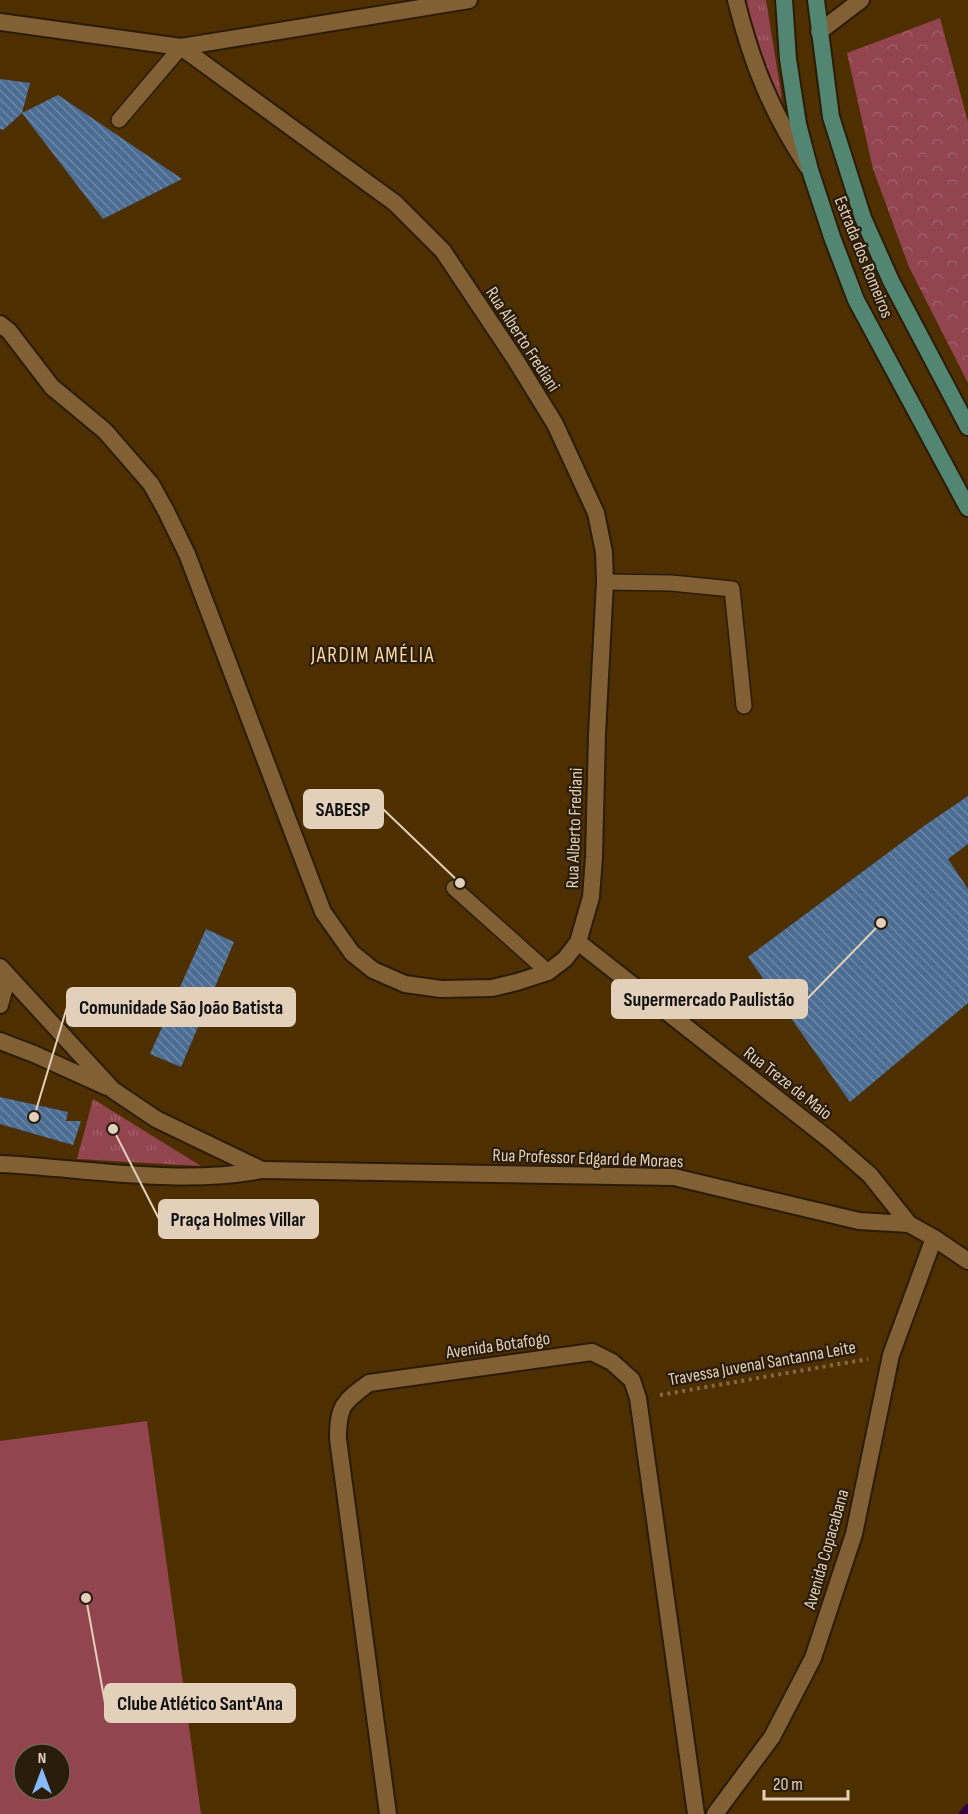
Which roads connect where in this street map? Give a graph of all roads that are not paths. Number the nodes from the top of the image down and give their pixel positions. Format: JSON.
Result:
{"nodes":[{"id":1,"x":468,"y":0,"type":"edge"},
{"id":2,"x":736,"y":0,"type":"edge"},
{"id":3,"x":784,"y":0,"type":"edge"},
{"id":4,"x":816,"y":0,"type":"edge"},
{"id":5,"x":858,"y":1,"type":"edge"},
{"id":6,"x":0,"y":22,"type":"edge"},
{"id":7,"x":819,"y":32,"type":"junction"},
{"id":8,"x":181,"y":47,"type":"junction"},
{"id":9,"x":119,"y":120,"type":"dead end"},
{"id":10,"x":810,"y":170,"type":"junction"},
{"id":11,"x":0,"y":324,"type":"edge"},
{"id":12,"x":968,"y":427,"type":"edge"},
{"id":13,"x":968,"y":508,"type":"edge"},
{"id":14,"x":605,"y":582,"type":"junction"},
{"id":15,"x":744,"y":706,"type":"dead end"},
{"id":16,"x":454,"y":888,"type":"dead end"},
{"id":17,"x":578,"y":942,"type":"junction"},
{"id":18,"x":4,"y":972,"type":"edge"},
{"id":19,"x":548,"y":972,"type":"junction"},
{"id":20,"x":0,"y":1005,"type":"edge"},
{"id":21,"x":0,"y":1041,"type":"edge"},
{"id":22,"x":113,"y":1090,"type":"junction"},
{"id":23,"x":0,"y":1164,"type":"edge"},
{"id":24,"x":262,"y":1170,"type":"junction"},
{"id":25,"x":909,"y":1224,"type":"junction"},
{"id":26,"x":934,"y":1238,"type":"junction"},
{"id":27,"x":968,"y":1261,"type":"edge"},
{"id":28,"x":388,"y":1814,"type":"edge"},
{"id":29,"x":696,"y":1814,"type":"edge"},
{"id":30,"x":715,"y":1814,"type":"edge"}],
"edges":[{"from":1,"to":8,"type":"street"},
{"from":2,"to":10,"type":"street"},
{"from":3,"to":10,"type":"main road","name":"Estrada dos Romeiros"},
{"from":4,"to":7,"type":"main road","name":"Estrada dos Romeiros"},
{"from":5,"to":7,"type":"street"},
{"from":6,"to":8,"type":"street"},
{"from":7,"to":12,"type":"main road","name":"Estrada dos Romeiros"},
{"from":8,"to":9,"type":"lane"},
{"from":8,"to":14,"type":"street","name":"Rua Alberto Frediani"},
{"from":10,"to":13,"type":"main road","name":"Estrada dos Romeiros"},
{"from":11,"to":19,"type":"street","name":"Rua Alberto Frediani"},
{"from":14,"to":15,"type":"lane"},
{"from":14,"to":17,"type":"street","name":"Rua Alberto Frediani"},
{"from":16,"to":19,"type":"lane"},
{"from":17,"to":19,"type":"street","name":"Rua Alberto Frediani"},
{"from":17,"to":25,"type":"street","name":"Rua Treze de Maio"},
{"from":18,"to":20,"type":"street"},
{"from":18,"to":22,"type":"street"},
{"from":21,"to":22,"type":"street"},
{"from":22,"to":24,"type":"street"},
{"from":23,"to":24,"type":"street"},
{"from":24,"to":25,"type":"street","name":"Rua Professor Edgard de Moraes"},
{"from":25,"to":26,"type":"street","name":"Rua Treze de Maio"},
{"from":26,"to":27,"type":"street","name":"Rua Treze de Maio"},
{"from":26,"to":30,"type":"street","name":"Avenida Copacabana"},
{"from":28,"to":29,"type":"street","name":"Avenida Botafogo"}]}
